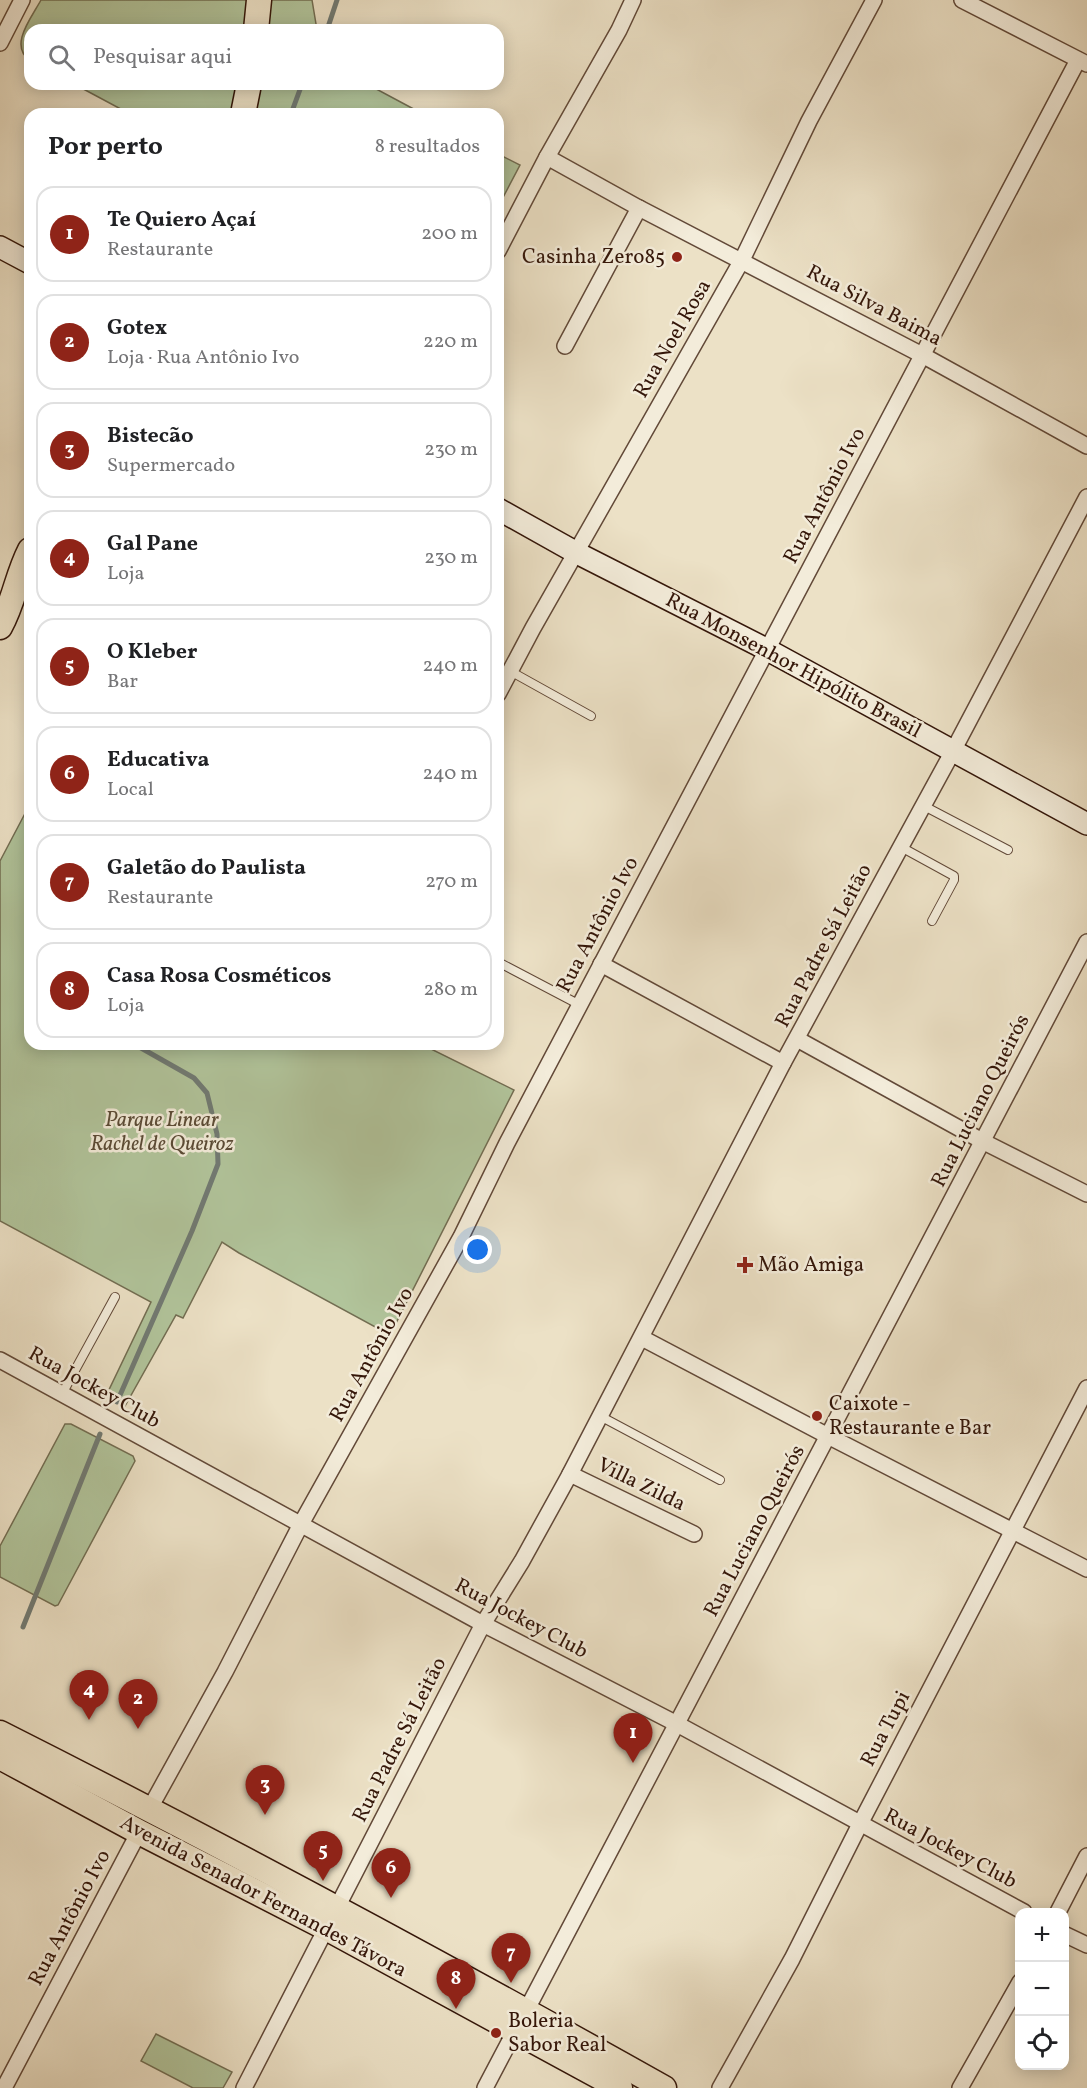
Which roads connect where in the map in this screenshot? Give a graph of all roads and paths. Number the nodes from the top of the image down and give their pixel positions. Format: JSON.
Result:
{"nodes":[{"id":1,"x":22,"y":0,"type":"edge"},
{"id":2,"x":259,"y":0,"type":"edge"},
{"id":3,"x":633,"y":0,"type":"edge"},
{"id":4,"x":874,"y":0,"type":"edge"},
{"id":5,"x":962,"y":0,"type":"edge"},
{"id":6,"x":257,"y":24,"type":"edge"},
{"id":7,"x":0,"y":43,"type":"edge"},
{"id":8,"x":1083,"y":62,"type":"edge"},
{"id":9,"x":248,"y":90,"type":"edge"},
{"id":10,"x":244,"y":108,"type":"edge"},
{"id":11,"x":547,"y":157,"type":"junction"},
{"id":12,"x":639,"y":208,"type":"junction"},
{"id":13,"x":504,"y":239,"type":"edge"},
{"id":14,"x":0,"y":247,"type":"edge"},
{"id":15,"x":24,"y":260,"type":"edge"},
{"id":16,"x":742,"y":260,"type":"junction"},
{"id":17,"x":565,"y":346,"type":"dead end"},
{"id":18,"x":924,"y":356,"type":"junction"},
{"id":19,"x":1087,"y":446,"type":"edge"},
{"id":20,"x":1087,"y":497,"type":"edge"},
{"id":21,"x":504,"y":512,"type":"edge"},
{"id":22,"x":575,"y":552,"type":"junction"},
{"id":23,"x":24,"y":559,"type":"edge"},
{"id":24,"x":24,"y":566,"type":"edge"},
{"id":25,"x":0,"y":585,"type":"edge"},
{"id":26,"x":0,"y":627,"type":"edge"},
{"id":27,"x":766,"y":649,"type":"junction"},
{"id":28,"x":510,"y":671,"type":"junction"},
{"id":29,"x":504,"y":682,"type":"edge"},
{"id":30,"x":591,"y":716,"type":"dead end"},
{"id":31,"x":953,"y":751,"type":"junction"},
{"id":32,"x":924,"y":806,"type":"junction"},
{"id":33,"x":1087,"y":824,"type":"edge"},
{"id":34,"x":901,"y":848,"type":"junction"},
{"id":35,"x":1008,"y":850,"type":"dead end"},
{"id":36,"x":932,"y":921,"type":"dead end"},
{"id":37,"x":1087,"y":942,"type":"edge"},
{"id":38,"x":601,"y":964,"type":"junction"},
{"id":39,"x":504,"y":965,"type":"edge"},
{"id":40,"x":580,"y":1005,"type":"junction"},
{"id":41,"x":797,"y":1039,"type":"junction"},
{"id":42,"x":783,"y":1063,"type":"junction"},
{"id":43,"x":984,"y":1142,"type":"junction"},
{"id":44,"x":1087,"y":1194,"type":"edge"},
{"id":45,"x":115,"y":1297,"type":"dead end"},
{"id":46,"x":642,"y":1338,"type":"junction"},
{"id":47,"x":0,"y":1360,"type":"edge"},
{"id":48,"x":1087,"y":1388,"type":"edge"},
{"id":49,"x":62,"y":1394,"type":"junction"},
{"id":50,"x":600,"y":1416,"type":"junction"},
{"id":51,"x":828,"y":1436,"type":"junction"},
{"id":52,"x":570,"y":1474,"type":"junction"},
{"id":53,"x":720,"y":1480,"type":"dead end"},
{"id":54,"x":301,"y":1524,"type":"junction"},
{"id":55,"x":1013,"y":1531,"type":"junction"},
{"id":56,"x":693,"y":1534,"type":"dead end"},
{"id":57,"x":1087,"y":1569,"type":"edge"},
{"id":58,"x":483,"y":1624,"type":"junction"},
{"id":59,"x":677,"y":1724,"type":"junction"},
{"id":60,"x":0,"y":1733,"type":"edge"},
{"id":61,"x":0,"y":1757,"type":"edge"},
{"id":62,"x":150,"y":1808,"type":"junction"},
{"id":63,"x":860,"y":1824,"type":"junction"},
{"id":64,"x":139,"y":1832,"type":"junction"},
{"id":65,"x":1087,"y":1856,"type":"edge"},
{"id":66,"x":1017,"y":1908,"type":"edge"},
{"id":67,"x":1060,"y":1908,"type":"edge"},
{"id":68,"x":332,"y":1919,"type":"junction"},
{"id":69,"x":1069,"y":1936,"type":"edge"},
{"id":70,"x":1087,"y":1945,"type":"edge"},
{"id":71,"x":1015,"y":1991,"type":"edge"},
{"id":72,"x":520,"y":2021,"type":"junction"},
{"id":73,"x":4,"y":2088,"type":"edge"},
{"id":74,"x":244,"y":2088,"type":"edge"},
{"id":75,"x":485,"y":2088,"type":"edge"},
{"id":76,"x":620,"y":2088,"type":"edge"},
{"id":77,"x":664,"y":2088,"type":"edge"},
{"id":78,"x":720,"y":2088,"type":"edge"},
{"id":79,"x":960,"y":2088,"type":"edge"}],
"edges":[{"from":1,"to":7,"type":"street"},
{"from":2,"to":6,"type":"main road"},
{"from":3,"to":11,"type":"street"},
{"from":4,"to":16,"type":"street","name":"Rua Noel Rosa"},
{"from":5,"to":8,"type":"street"},
{"from":8,"to":18,"type":"street","name":"Rua Antônio Ivo"},
{"from":9,"to":10,"type":"main road"},
{"from":11,"to":12,"type":"street","name":"Rua Silva Baima"},
{"from":11,"to":13,"type":"street"},
{"from":12,"to":16,"type":"street","name":"Rua Silva Baima"},
{"from":12,"to":17,"type":"street"},
{"from":14,"to":15,"type":"main road"},
{"from":16,"to":18,"type":"street","name":"Rua Silva Baima"},
{"from":16,"to":22,"type":"street","name":"Rua Noel Rosa"},
{"from":18,"to":19,"type":"street","name":"Rua Silva Baima"},
{"from":18,"to":27,"type":"street","name":"Rua Antônio Ivo"},
{"from":20,"to":31,"type":"street","name":"Rua Padre Sá Leitão"},
{"from":21,"to":22,"type":"main road","name":"Rua Monsenhor Hipólito Brasil"},
{"from":22,"to":27,"type":"main road","name":"Rua Monsenhor Hipólito Brasil"},
{"from":22,"to":28,"type":"street","name":"Rua Noel Rosa"},
{"from":23,"to":25,"type":"main road"},
{"from":24,"to":26,"type":"main road"},
{"from":27,"to":31,"type":"main road","name":"Rua Monsenhor Hipólito Brasil"},
{"from":27,"to":38,"type":"street","name":"Rua Antônio Ivo"},
{"from":28,"to":29,"type":"street","name":"Rua Noel Rosa"},
{"from":28,"to":30,"type":"lane"},
{"from":31,"to":32,"type":"street","name":"Rua Padre Sá Leitão"},
{"from":31,"to":33,"type":"main road","name":"Rua Monsenhor Hipólito Brasil"},
{"from":32,"to":34,"type":"street","name":"Rua Padre Sá Leitão"},
{"from":32,"to":35,"type":"lane"},
{"from":34,"to":36,"type":"lane"},
{"from":34,"to":41,"type":"street","name":"Rua Padre Sá Leitão"},
{"from":37,"to":43,"type":"street","name":"Rua Luciano Queirós"},
{"from":38,"to":40,"type":"street","name":"Rua Antônio Ivo"},
{"from":38,"to":42,"type":"street"},
{"from":39,"to":40,"type":"lane"},
{"from":40,"to":54,"type":"street","name":"Rua Antônio Ivo"},
{"from":41,"to":42,"type":"street","name":"Rua Padre Sá Leitão"},
{"from":41,"to":43,"type":"street"},
{"from":42,"to":46,"type":"street","name":"Rua Padre Sá Leitão"},
{"from":43,"to":44,"type":"street"},
{"from":43,"to":51,"type":"street","name":"Rua Luciano Queirós"},
{"from":45,"to":49,"type":"lane"},
{"from":46,"to":50,"type":"street","name":"Rua Padre Sá Leitão"},
{"from":46,"to":51,"type":"street"},
{"from":47,"to":49,"type":"street","name":"Rua Jockey Club"},
{"from":48,"to":55,"type":"street","name":"Rua Tupi"},
{"from":49,"to":54,"type":"street","name":"Rua Jockey Club"},
{"from":50,"to":52,"type":"street","name":"Rua Padre Sá Leitão"},
{"from":50,"to":53,"type":"lane"},
{"from":51,"to":55,"type":"street"},
{"from":51,"to":59,"type":"street","name":"Rua Luciano Queirós"},
{"from":52,"to":56,"type":"street","name":"Villa Zilda"},
{"from":52,"to":58,"type":"street","name":"Rua Padre Sá Leitão"},
{"from":54,"to":58,"type":"street","name":"Rua Jockey Club"},
{"from":54,"to":62,"type":"street","name":"Rua Antônio Ivo"},
{"from":55,"to":57,"type":"street"},
{"from":55,"to":63,"type":"street","name":"Rua Tupi"},
{"from":58,"to":59,"type":"street","name":"Rua Jockey Club"},
{"from":58,"to":68,"type":"street","name":"Rua Padre Sá Leitão"},
{"from":59,"to":63,"type":"street","name":"Rua Jockey Club"},
{"from":59,"to":72,"type":"street","name":"Rua Luciano Queirós"},
{"from":60,"to":62,"type":"main road","name":"Avenida Senador Fernandes Távora"},
{"from":61,"to":64,"type":"main road","name":"Avenida Senador Fernandes Távora"},
{"from":62,"to":68,"type":"main road","name":"Avenida Senador Fernandes Távora"},
{"from":63,"to":66,"type":"street","name":"Rua Jockey Club"},
{"from":63,"to":78,"type":"street","name":"Rua Tupi"},
{"from":64,"to":68,"type":"main road","name":"Avenida Senador Fernandes Távora"},
{"from":64,"to":73,"type":"street","name":"Rua Antônio Ivo"},
{"from":65,"to":67,"type":"street"},
{"from":68,"to":72,"type":"main road","name":"Avenida Senador Fernandes Távora"},
{"from":68,"to":74,"type":"street","name":"Rua Padre Sá Leitão"},
{"from":69,"to":70,"type":"street"},
{"from":71,"to":79,"type":"street"},
{"from":72,"to":75,"type":"street","name":"Rua Luciano Queirós"},
{"from":72,"to":76,"type":"main road","name":"Avenida Senador Fernandes Távora"},
{"from":72,"to":77,"type":"main road","name":"Avenida Senador Fernandes Távora"}]}
